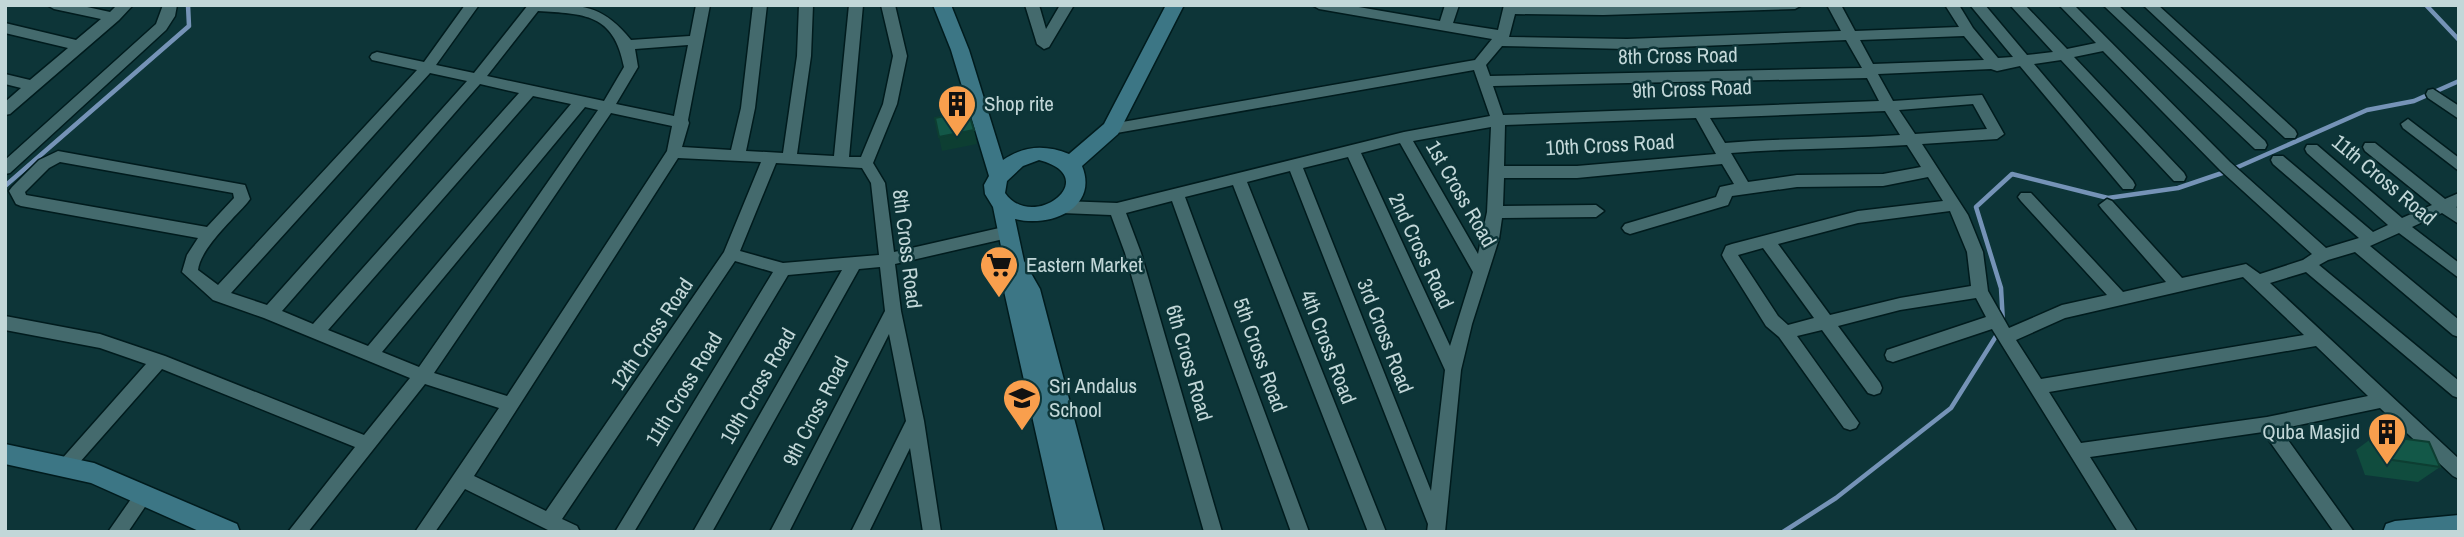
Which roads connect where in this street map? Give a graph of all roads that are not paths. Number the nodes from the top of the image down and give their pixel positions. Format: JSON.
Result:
{"nodes":[{"id":1,"x":54,"y":5,"type":"edge"},
{"id":2,"x":126,"y":5,"type":"edge"},
{"id":3,"x":170,"y":5,"type":"edge"},
{"id":4,"x":472,"y":5,"type":"edge"},
{"id":5,"x":703,"y":5,"type":"edge"},
{"id":6,"x":760,"y":5,"type":"edge"},
{"id":7,"x":806,"y":5,"type":"edge"},
{"id":8,"x":856,"y":5,"type":"edge"},
{"id":9,"x":888,"y":5,"type":"edge"},
{"id":10,"x":942,"y":5,"type":"edge"},
{"id":11,"x":1032,"y":5,"type":"edge"},
{"id":12,"x":1067,"y":5,"type":"edge"},
{"id":13,"x":1175,"y":5,"type":"edge"},
{"id":14,"x":1319,"y":5,"type":"edge"},
{"id":15,"x":1452,"y":5,"type":"edge"},
{"id":16,"x":1795,"y":5,"type":"edge"},
{"id":17,"x":1834,"y":5,"type":"edge"},
{"id":18,"x":1952,"y":5,"type":"edge"},
{"id":19,"x":1977,"y":5,"type":"edge"},
{"id":20,"x":2017,"y":5,"type":"edge"},
{"id":21,"x":2066,"y":5,"type":"edge"},
{"id":22,"x":2110,"y":5,"type":"edge"},
{"id":23,"x":2151,"y":5,"type":"edge"},
{"id":24,"x":534,"y":6,"type":"edge"},
{"id":25,"x":583,"y":7,"type":"edge"},
{"id":26,"x":1341,"y":7,"type":"edge"},
{"id":27,"x":1511,"y":7,"type":"edge"},
{"id":28,"x":1396,"y":12,"type":"edge"},
{"id":29,"x":114,"y":17,"type":"junction"},
{"id":30,"x":5,"y":28,"type":"edge"},
{"id":31,"x":1445,"y":28,"type":"junction"},
{"id":32,"x":1968,"y":31,"type":"junction"},
{"id":33,"x":1851,"y":36,"type":"junction"},
{"id":34,"x":1501,"y":39,"type":"junction"},
{"id":35,"x":697,"y":40,"type":"junction"},
{"id":36,"x":627,"y":45,"type":"junction"},
{"id":37,"x":80,"y":46,"type":"junction"},
{"id":38,"x":2104,"y":46,"type":"junction"},
{"id":39,"x":2064,"y":56,"type":"junction"},
{"id":40,"x":377,"y":57,"type":"dead end"},
{"id":41,"x":2023,"y":62,"type":"junction"},
{"id":42,"x":1479,"y":64,"type":"junction"},
{"id":43,"x":1997,"y":65,"type":"junction"},
{"id":44,"x":427,"y":68,"type":"junction"},
{"id":45,"x":1870,"y":71,"type":"junction"},
{"id":46,"x":5,"y":79,"type":"edge"},
{"id":47,"x":476,"y":80,"type":"junction"},
{"id":48,"x":1485,"y":81,"type":"junction"},
{"id":49,"x":33,"y":86,"type":"junction"},
{"id":50,"x":529,"y":91,"type":"junction"},
{"id":51,"x":2433,"y":94,"type":"dead end"},
{"id":52,"x":580,"y":103,"type":"junction"},
{"id":53,"x":1889,"y":106,"type":"junction"},
{"id":54,"x":606,"y":109,"type":"junction"},
{"id":55,"x":5,"y":110,"type":"edge"},
{"id":56,"x":1699,"y":111,"type":"junction"},
{"id":57,"x":2459,"y":114,"type":"edge"},
{"id":58,"x":1498,"y":120,"type":"junction"},
{"id":59,"x":682,"y":123,"type":"junction"},
{"id":60,"x":2408,"y":124,"type":"dead end"},
{"id":61,"x":1111,"y":129,"type":"junction"},
{"id":62,"x":2290,"y":134,"type":"dead end"},
{"id":63,"x":1404,"y":137,"type":"junction"},
{"id":64,"x":1911,"y":140,"type":"junction"},
{"id":65,"x":2260,"y":145,"type":"dead end"},
{"id":66,"x":2370,"y":147,"type":"dead end"},
{"id":67,"x":2312,"y":149,"type":"dead end"},
{"id":68,"x":1352,"y":150,"type":"junction"},
{"id":69,"x":674,"y":152,"type":"junction"},
{"id":70,"x":1724,"y":154,"type":"junction"},
{"id":71,"x":737,"y":156,"type":"junction"},
{"id":72,"x":771,"y":159,"type":"junction"},
{"id":73,"x":789,"y":160,"type":"junction"},
{"id":74,"x":2278,"y":160,"type":"dead end"},
{"id":75,"x":841,"y":162,"type":"junction"},
{"id":76,"x":866,"y":163,"type":"junction"},
{"id":77,"x":1070,"y":164,"type":"junction"},
{"id":78,"x":1295,"y":164,"type":"junction"},
{"id":79,"x":2225,"y":166,"type":"joint"},
{"id":80,"x":2459,"y":166,"type":"edge"},
{"id":81,"x":5,"y":169,"type":"edge"},
{"id":82,"x":1931,"y":171,"type":"junction"},
{"id":83,"x":1496,"y":172,"type":"junction"},
{"id":84,"x":998,"y":175,"type":"junction"},
{"id":85,"x":2179,"y":177,"type":"dead end"},
{"id":86,"x":2238,"y":178,"type":"joint"},
{"id":87,"x":1238,"y":179,"type":"junction"},
{"id":88,"x":2128,"y":185,"type":"dead end"},
{"id":89,"x":1743,"y":187,"type":"junction"},
{"id":90,"x":1177,"y":195,"type":"junction"},
{"id":91,"x":2026,"y":197,"type":"dead end"},
{"id":92,"x":2459,"y":199,"type":"edge"},
{"id":93,"x":1002,"y":204,"type":"junction"},
{"id":94,"x":1954,"y":205,"type":"junction"},
{"id":95,"x":2107,"y":205,"type":"dead end"},
{"id":96,"x":2442,"y":205,"type":"junction"},
{"id":97,"x":1062,"y":207,"type":"junction"},
{"id":98,"x":1117,"y":209,"type":"junction"},
{"id":99,"x":1596,"y":211,"type":"dead end"},
{"id":100,"x":1495,"y":212,"type":"junction"},
{"id":101,"x":2459,"y":218,"type":"edge"},
{"id":102,"x":2399,"y":225,"type":"junction"},
{"id":103,"x":1630,"y":228,"type":"dead end"},
{"id":104,"x":1008,"y":232,"type":"junction"},
{"id":105,"x":212,"y":234,"type":"junction"},
{"id":106,"x":1767,"y":241,"type":"junction"},
{"id":107,"x":2365,"y":242,"type":"junction"},
{"id":108,"x":731,"y":254,"type":"junction"},
{"id":109,"x":2323,"y":255,"type":"junction"},
{"id":110,"x":886,"y":260,"type":"junction"},
{"id":111,"x":1014,"y":261,"type":"junction"},
{"id":112,"x":854,"y":263,"type":"junction"},
{"id":113,"x":2308,"y":265,"type":"junction"},
{"id":114,"x":783,"y":269,"type":"junction"},
{"id":115,"x":2459,"y":272,"type":"edge"},
{"id":116,"x":1481,"y":273,"type":"junction"},
{"id":117,"x":2257,"y":281,"type":"junction"},
{"id":118,"x":2178,"y":284,"type":"junction"},
{"id":119,"x":1980,"y":290,"type":"junction"},
{"id":120,"x":219,"y":295,"type":"junction"},
{"id":121,"x":2119,"y":298,"type":"junction"},
{"id":122,"x":893,"y":311,"type":"junction"},
{"id":123,"x":270,"y":313,"type":"junction"},
{"id":124,"x":1826,"y":320,"type":"junction"},
{"id":125,"x":5,"y":323,"type":"edge"},
{"id":126,"x":2001,"y":330,"type":"junction"},
{"id":127,"x":2459,"y":330,"type":"edge"},
{"id":128,"x":316,"y":332,"type":"junction"},
{"id":129,"x":1785,"y":332,"type":"junction"},
{"id":130,"x":2319,"y":339,"type":"junction"},
{"id":131,"x":370,"y":355,"type":"junction"},
{"id":132,"x":1893,"y":355,"type":"dead end"},
{"id":133,"x":159,"y":361,"type":"junction"},
{"id":134,"x":1453,"y":370,"type":"junction"},
{"id":135,"x":422,"y":376,"type":"junction"},
{"id":136,"x":2038,"y":387,"type":"junction"},
{"id":137,"x":1874,"y":388,"type":"dead end"},
{"id":138,"x":2459,"y":391,"type":"edge"},
{"id":139,"x":2384,"y":400,"type":"junction"},
{"id":140,"x":509,"y":404,"type":"junction"},
{"id":141,"x":915,"y":421,"type":"junction"},
{"id":142,"x":1850,"y":423,"type":"dead end"},
{"id":143,"x":2267,"y":424,"type":"junction"},
{"id":144,"x":366,"y":444,"type":"junction"},
{"id":145,"x":2078,"y":451,"type":"junction"},
{"id":146,"x":5,"y":454,"type":"edge"},
{"id":147,"x":66,"y":466,"type":"junction"},
{"id":148,"x":2459,"y":471,"type":"edge"},
{"id":149,"x":462,"y":479,"type":"junction"},
{"id":150,"x":144,"y":495,"type":"junction"},
{"id":151,"x":549,"y":522,"type":"junction"},
{"id":152,"x":2459,"y":526,"type":"edge"},
{"id":153,"x":1436,"y":527,"type":"edge"},
{"id":154,"x":117,"y":532,"type":"edge"},
{"id":155,"x":228,"y":532,"type":"edge"},
{"id":156,"x":297,"y":532,"type":"edge"},
{"id":157,"x":424,"y":532,"type":"edge"},
{"id":158,"x":571,"y":532,"type":"edge"},
{"id":159,"x":624,"y":532,"type":"edge"},
{"id":160,"x":702,"y":532,"type":"edge"},
{"id":161,"x":779,"y":532,"type":"edge"},
{"id":162,"x":860,"y":532,"type":"edge"},
{"id":163,"x":932,"y":532,"type":"edge"},
{"id":164,"x":1070,"y":532,"type":"edge"},
{"id":165,"x":1092,"y":532,"type":"edge"},
{"id":166,"x":1213,"y":532,"type":"edge"},
{"id":167,"x":1300,"y":532,"type":"edge"},
{"id":168,"x":1377,"y":532,"type":"edge"},
{"id":169,"x":2128,"y":532,"type":"edge"},
{"id":170,"x":2345,"y":532,"type":"edge"},
{"id":171,"x":2399,"y":532,"type":"edge"}],
"edges":[{"from":1,"to":29,"type":"street"},
{"from":2,"to":29,"type":"street"},
{"from":3,"to":81,"type":"street"},
{"from":4,"to":44,"type":"street"},
{"from":5,"to":35,"type":"street"},
{"from":6,"to":71,"type":"street"},
{"from":7,"to":73,"type":"street"},
{"from":8,"to":75,"type":"street"},
{"from":9,"to":76,"type":"street"},
{"from":10,"to":84,"type":"street"},
{"from":11,"to":12,"type":"street"},
{"from":13,"to":61,"type":"street"},
{"from":14,"to":26,"type":"street"},
{"from":15,"to":31,"type":"street"},
{"from":16,"to":27,"type":"street"},
{"from":17,"to":33,"type":"street"},
{"from":18,"to":32,"type":"street"},
{"from":19,"to":41,"type":"street"},
{"from":20,"to":39,"type":"street"},
{"from":21,"to":38,"type":"street"},
{"from":22,"to":65,"type":"street"},
{"from":23,"to":62,"type":"street"},
{"from":24,"to":25,"type":"street"},
{"from":24,"to":47,"type":"street"},
{"from":25,"to":36,"type":"street"},
{"from":26,"to":28,"type":"street"},
{"from":27,"to":34,"type":"street"},
{"from":28,"to":31,"type":"street"},
{"from":29,"to":37,"type":"street"},
{"from":30,"to":37,"type":"street"},
{"from":31,"to":34,"type":"street"},
{"from":32,"to":33,"type":"street"},
{"from":32,"to":43,"type":"street"},
{"from":33,"to":34,"type":"street"},
{"from":33,"to":45,"type":"street"},
{"from":34,"to":42,"type":"street"},
{"from":35,"to":36,"type":"street"},
{"from":35,"to":59,"type":"street"},
{"from":36,"to":54,"type":"street"},
{"from":37,"to":49,"type":"street"},
{"from":38,"to":39,"type":"street","name":"8th Cross Road"},
{"from":38,"to":79,"type":"street"},
{"from":39,"to":41,"type":"street","name":"8th Cross Road"},
{"from":39,"to":85,"type":"street"},
{"from":40,"to":44,"type":"street"},
{"from":41,"to":43,"type":"street","name":"8th Cross Road"},
{"from":41,"to":88,"type":"street"},
{"from":42,"to":48,"type":"street"},
{"from":42,"to":61,"type":"street"},
{"from":43,"to":45,"type":"street","name":"8th Cross Road"},
{"from":44,"to":47,"type":"street"},
{"from":44,"to":120,"type":"street"},
{"from":45,"to":48,"type":"street","name":"8th Cross Road"},
{"from":45,"to":53,"type":"street"},
{"from":46,"to":49,"type":"street"},
{"from":47,"to":50,"type":"street"},
{"from":47,"to":123,"type":"street"},
{"from":48,"to":58,"type":"street"},
{"from":49,"to":55,"type":"street"},
{"from":50,"to":52,"type":"street"},
{"from":50,"to":128,"type":"street"},
{"from":51,"to":57,"type":"street"},
{"from":52,"to":54,"type":"street"},
{"from":52,"to":131,"type":"street"},
{"from":53,"to":56,"type":"street","name":"9th Cross Road"},
{"from":53,"to":64,"type":"street"},
{"from":53,"to":64,"type":"street","name":"9th Cross Road"},
{"from":54,"to":59,"type":"street"},
{"from":54,"to":135,"type":"street"},
{"from":56,"to":58,"type":"street","name":"9th Cross Road"},
{"from":56,"to":70,"type":"street"},
{"from":58,"to":63,"type":"street","name":"9th Cross Road"},
{"from":58,"to":83,"type":"street"},
{"from":59,"to":69,"type":"street"},
{"from":60,"to":80,"type":"street"},
{"from":61,"to":77,"type":"street"},
{"from":63,"to":68,"type":"street","name":"9th Cross Road"},
{"from":63,"to":116,"type":"street","name":"1st Cross Road"},
{"from":64,"to":70,"type":"street","name":"10th Cross Road"},
{"from":64,"to":82,"type":"street"},
{"from":66,"to":96,"type":"street"},
{"from":67,"to":102,"type":"street","name":"11th Cross Road"},
{"from":68,"to":78,"type":"street","name":"9th Cross Road"},
{"from":68,"to":134,"type":"street","name":"2nd Cross Road"},
{"from":69,"to":71,"type":"street"},
{"from":69,"to":140,"type":"street"},
{"from":70,"to":83,"type":"street","name":"10th Cross Road"},
{"from":70,"to":89,"type":"street"},
{"from":71,"to":72,"type":"street"},
{"from":72,"to":73,"type":"street"},
{"from":72,"to":108,"type":"street","name":"12th Cross Road"},
{"from":73,"to":75,"type":"street"},
{"from":74,"to":107,"type":"street"},
{"from":75,"to":76,"type":"street"},
{"from":76,"to":110,"type":"street","name":"8th Cross Road"},
{"from":77,"to":84,"type":"street"},
{"from":77,"to":97,"type":"street"},
{"from":78,"to":87,"type":"street","name":"9th Cross Road"},
{"from":78,"to":153,"type":"street","name":"3rd Cross Road"},
{"from":79,"to":86,"type":"street"},
{"from":82,"to":89,"type":"street"},
{"from":82,"to":94,"type":"street"},
{"from":83,"to":100,"type":"street"},
{"from":84,"to":93,"type":"street"},
{"from":86,"to":109,"type":"street"},
{"from":87,"to":90,"type":"street","name":"9th Cross Road"},
{"from":87,"to":168,"type":"street","name":"4th Cross Road"},
{"from":89,"to":103,"type":"street"},
{"from":90,"to":98,"type":"street","name":"9th Cross Road"},
{"from":90,"to":167,"type":"street","name":"5th Cross Road"},
{"from":91,"to":121,"type":"street"},
{"from":92,"to":96,"type":"street"},
{"from":93,"to":97,"type":"street"},
{"from":93,"to":104,"type":"street"},
{"from":94,"to":106,"type":"street"},
{"from":94,"to":119,"type":"street"},
{"from":95,"to":118,"type":"street"},
{"from":96,"to":101,"type":"street"},
{"from":96,"to":102,"type":"street"},
{"from":97,"to":98,"type":"street","name":"9th Cross Road"},
{"from":98,"to":166,"type":"street","name":"6th Cross Road"},
{"from":99,"to":100,"type":"street"},
{"from":100,"to":116,"type":"street"},
{"from":102,"to":107,"type":"street"},
{"from":102,"to":115,"type":"street","name":"11th Cross Road"},
{"from":104,"to":110,"type":"street"},
{"from":104,"to":111,"type":"street"},
{"from":105,"to":105,"type":"street"},
{"from":105,"to":120,"type":"street"},
{"from":106,"to":124,"type":"street"},
{"from":106,"to":129,"type":"street"},
{"from":107,"to":109,"type":"street"},
{"from":107,"to":127,"type":"street"},
{"from":108,"to":114,"type":"street"},
{"from":108,"to":151,"type":"street","name":"12th Cross Road"},
{"from":109,"to":113,"type":"street"},
{"from":110,"to":112,"type":"street"},
{"from":110,"to":122,"type":"street","name":"8th Cross Road"},
{"from":111,"to":164,"type":"street"},
{"from":111,"to":165,"type":"street"},
{"from":112,"to":114,"type":"street"},
{"from":112,"to":160,"type":"street","name":"10th Cross Road"},
{"from":113,"to":117,"type":"street"},
{"from":113,"to":138,"type":"street"},
{"from":114,"to":159,"type":"street","name":"11th Cross Road"},
{"from":116,"to":134,"type":"street"},
{"from":117,"to":118,"type":"street"},
{"from":117,"to":130,"type":"street"},
{"from":118,"to":121,"type":"street"},
{"from":119,"to":124,"type":"street"},
{"from":119,"to":126,"type":"street"},
{"from":120,"to":123,"type":"street"},
{"from":121,"to":126,"type":"street"},
{"from":122,"to":141,"type":"street","name":"8th Cross Road"},
{"from":122,"to":161,"type":"street","name":"9th Cross Road"},
{"from":123,"to":128,"type":"street"},
{"from":124,"to":129,"type":"street"},
{"from":124,"to":137,"type":"street"},
{"from":125,"to":133,"type":"street"},
{"from":126,"to":132,"type":"street"},
{"from":126,"to":136,"type":"street"},
{"from":128,"to":131,"type":"street"},
{"from":129,"to":142,"type":"street"},
{"from":130,"to":136,"type":"street"},
{"from":130,"to":139,"type":"street"},
{"from":131,"to":135,"type":"street"},
{"from":133,"to":144,"type":"street"},
{"from":133,"to":147,"type":"street"},
{"from":134,"to":153,"type":"street"},
{"from":135,"to":140,"type":"street"},
{"from":135,"to":144,"type":"street"},
{"from":136,"to":145,"type":"street"},
{"from":139,"to":143,"type":"street"},
{"from":139,"to":148,"type":"street"},
{"from":140,"to":149,"type":"street"},
{"from":141,"to":162,"type":"street"},
{"from":141,"to":163,"type":"street","name":"8th Cross Road"},
{"from":143,"to":145,"type":"street"},
{"from":143,"to":170,"type":"street"},
{"from":144,"to":156,"type":"street"},
{"from":145,"to":169,"type":"street"},
{"from":146,"to":147,"type":"street"},
{"from":147,"to":150,"type":"street"},
{"from":149,"to":151,"type":"street"},
{"from":149,"to":157,"type":"street"},
{"from":150,"to":154,"type":"street"},
{"from":150,"to":155,"type":"street"},
{"from":151,"to":158,"type":"street"},
{"from":152,"to":171,"type":"street"}]}
